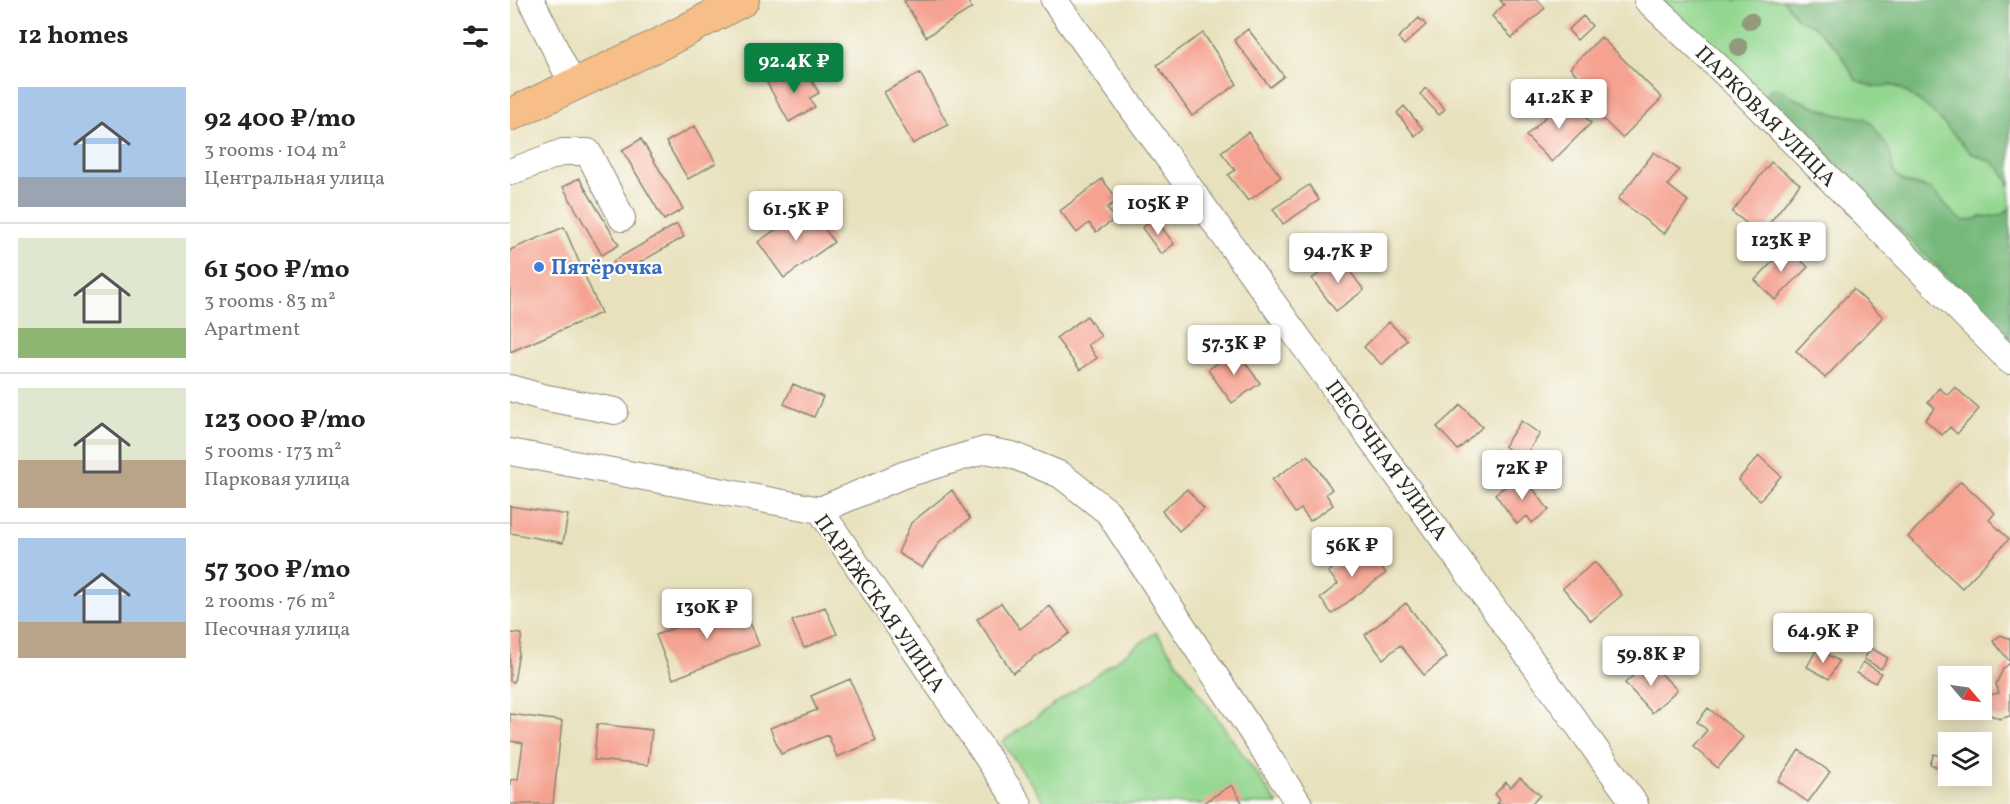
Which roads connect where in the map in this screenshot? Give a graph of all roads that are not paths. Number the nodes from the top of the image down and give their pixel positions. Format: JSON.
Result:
{"nodes":[{"id":1,"x":531,"y":0,"type":"edge"},
{"id":2,"x":743,"y":0,"type":"edge"},
{"id":3,"x":1054,"y":0,"type":"edge"},
{"id":4,"x":1647,"y":0,"type":"edge"},
{"id":5,"x":573,"y":85,"type":"junction"},
{"id":6,"x":510,"y":115,"type":"edge"},
{"id":7,"x":510,"y":172,"type":"edge"},
{"id":8,"x":622,"y":218,"type":"dead end"},
{"id":9,"x":2010,"y":361,"type":"edge"},
{"id":10,"x":510,"y":388,"type":"edge"},
{"id":11,"x":615,"y":411,"type":"dead end"},
{"id":12,"x":510,"y":452,"type":"edge"},
{"id":13,"x":820,"y":510,"type":"junction"},
{"id":14,"x":1019,"y":804,"type":"edge"},
{"id":15,"x":1299,"y":804,"type":"edge"},
{"id":16,"x":1635,"y":804,"type":"edge"}],
"edges":[{"from":1,"to":5,"type":"street"},
{"from":2,"to":5,"type":"main road"},
{"from":3,"to":16,"type":"street","name":"ПЕСОЧНАЯ УЛИЦА"},
{"from":4,"to":9,"type":"street","name":"ПАРКОВАЯ УЛИЦА"},
{"from":5,"to":6,"type":"main road"},
{"from":7,"to":8,"type":"street"},
{"from":10,"to":11,"type":"street"},
{"from":12,"to":13,"type":"street","name":"ПАРИЖСКАЯ УЛИЦА"},
{"from":13,"to":14,"type":"street","name":"ПАРИЖСКАЯ УЛИЦА"},
{"from":13,"to":15,"type":"street"}]}
